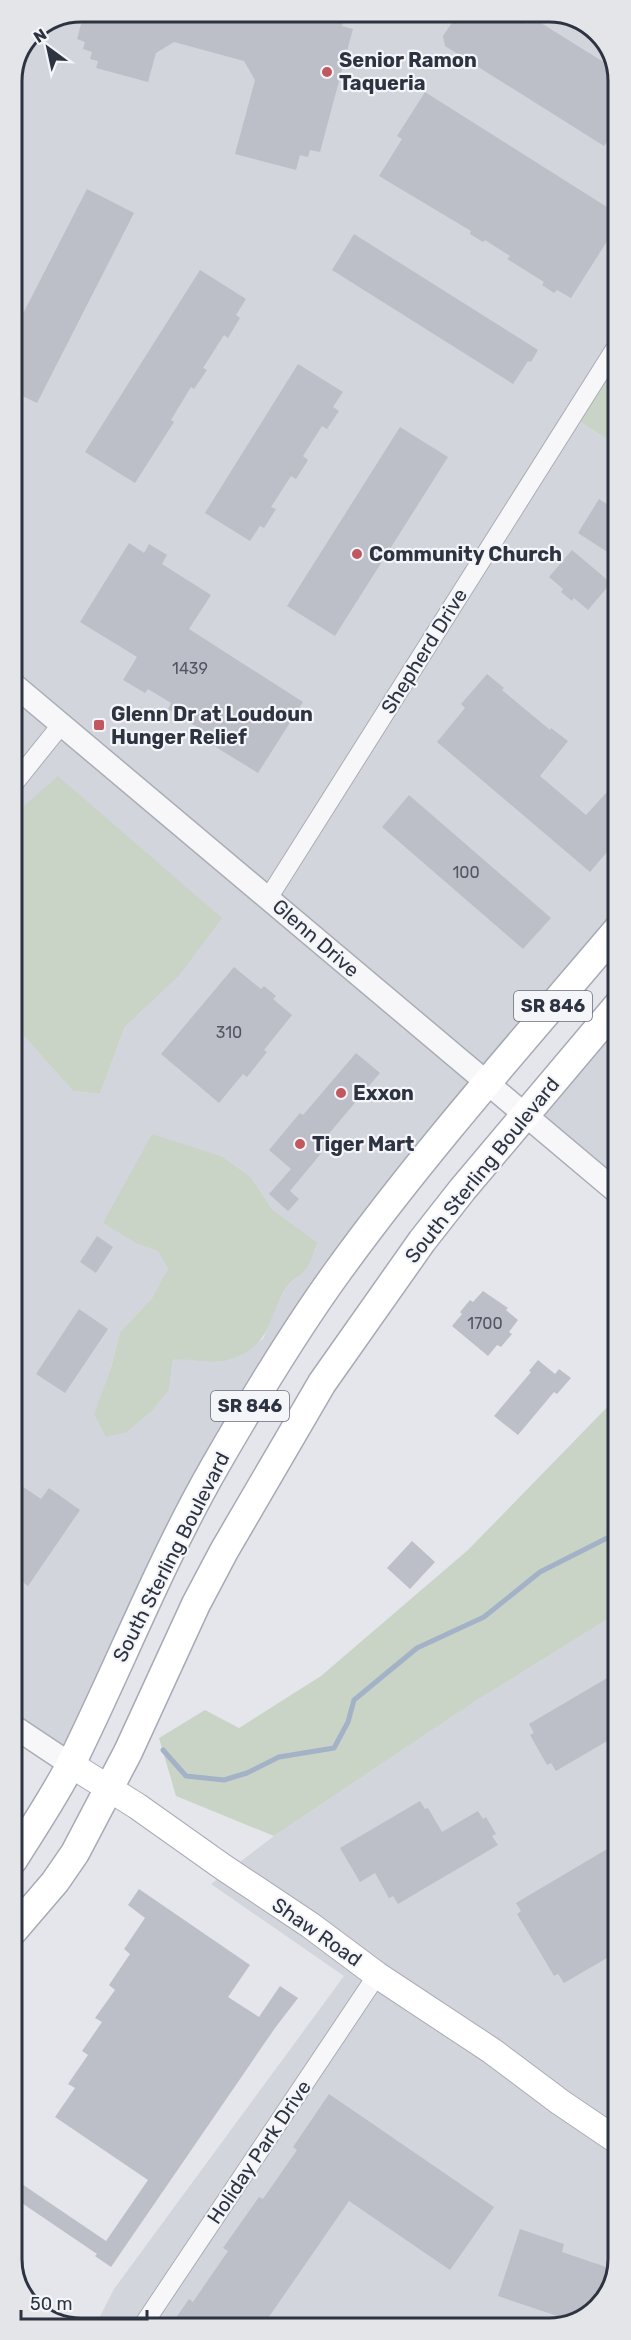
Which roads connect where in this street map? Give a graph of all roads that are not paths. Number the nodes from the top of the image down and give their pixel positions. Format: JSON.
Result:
{"nodes":[{"id":1,"x":608,"y":360,"type":"edge"},
{"id":2,"x":22,"y":691,"type":"edge"},
{"id":3,"x":61,"y":724,"type":"junction"},
{"id":4,"x":22,"y":773,"type":"edge"},
{"id":5,"x":269,"y":897,"type":"junction"},
{"id":6,"x":608,"y":941,"type":"edge"},
{"id":7,"x":608,"y":1017,"type":"edge"},
{"id":8,"x":487,"y":1083,"type":"junction"},
{"id":9,"x":525,"y":1115,"type":"junction"},
{"id":10,"x":608,"y":1185,"type":"edge"},
{"id":11,"x":22,"y":1732,"type":"edge"},
{"id":12,"x":70,"y":1764,"type":"junction"},
{"id":13,"x":110,"y":1789,"type":"junction"},
{"id":14,"x":22,"y":1845,"type":"edge"},
{"id":15,"x":22,"y":1920,"type":"edge"},
{"id":16,"x":377,"y":1975,"type":"junction"},
{"id":17,"x":608,"y":2135,"type":"edge"},
{"id":18,"x":148,"y":2317,"type":"edge"}],
"edges":[{"from":1,"to":5,"type":"street","name":"Shepherd Drive"},
{"from":2,"to":3,"type":"street","name":"Glenn Drive"},
{"from":3,"to":4,"type":"street"},
{"from":3,"to":5,"type":"street","name":"Glenn Drive"},
{"from":5,"to":8,"type":"street","name":"Glenn Drive"},
{"from":6,"to":8,"type":"main road","name":"South Sterling Boulevard","number":"SR 846"},
{"from":7,"to":9,"type":"main road","name":"South Sterling Boulevard","number":"SR 846"},
{"from":8,"to":9,"type":"street","name":"Glenn Drive"},
{"from":8,"to":12,"type":"main road","name":"South Sterling Boulevard","number":"SR 846"},
{"from":9,"to":10,"type":"street","name":"Glenn Drive"},
{"from":9,"to":13,"type":"main road","name":"South Sterling Boulevard","number":"SR 846"},
{"from":11,"to":12,"type":"street","name":"Shaw Road"},
{"from":12,"to":13,"type":"main road","name":"Shaw Road"},
{"from":12,"to":14,"type":"main road","name":"South Sterling Boulevard","number":"SR 846"},
{"from":13,"to":15,"type":"main road","name":"South Sterling Boulevard","number":"SR 846"},
{"from":13,"to":16,"type":"main road","name":"Shaw Road"},
{"from":16,"to":17,"type":"main road","name":"Shaw Road"},
{"from":16,"to":18,"type":"street","name":"Holiday Park Drive"}]}
